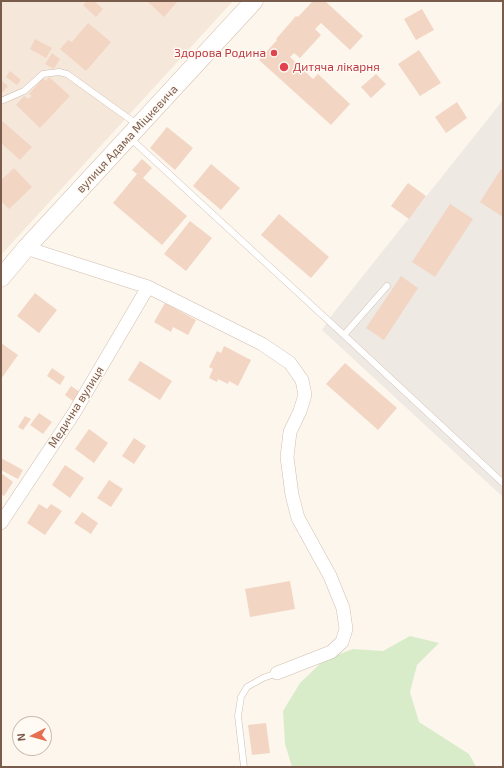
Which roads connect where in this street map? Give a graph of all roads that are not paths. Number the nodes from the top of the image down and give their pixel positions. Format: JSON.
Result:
{"nodes":[{"id":1,"x":254,"y":1,"type":"edge"},
{"id":2,"x":1,"y":101,"type":"edge"},
{"id":3,"x":134,"y":132,"type":"junction"},
{"id":4,"x":26,"y":248,"type":"junction"},
{"id":5,"x":1,"y":278,"type":"edge"},
{"id":6,"x":387,"y":286,"type":"dead end"},
{"id":7,"x":148,"y":287,"type":"junction"},
{"id":8,"x":344,"y":335,"type":"junction"},
{"id":9,"x":503,"y":483,"type":"edge"},
{"id":10,"x":1,"y":524,"type":"edge"},
{"id":11,"x":277,"y":673,"type":"joint"},
{"id":12,"x":244,"y":767,"type":"edge"}],
"edges":[{"from":1,"to":3,"type":"street","name":"вулиця Адама Міцкевича"},
{"from":2,"to":3,"type":"lane"},
{"from":3,"to":4,"type":"street","name":"вулиця Адама Міцкевича"},
{"from":3,"to":8,"type":"lane"},
{"from":4,"to":5,"type":"street","name":"вулиця Адама Міцкевича"},
{"from":4,"to":7,"type":"street"},
{"from":6,"to":8,"type":"lane"},
{"from":7,"to":10,"type":"street","name":"Медична вулиця"},
{"from":7,"to":11,"type":"street"},
{"from":8,"to":9,"type":"lane"},
{"from":11,"to":12,"type":"lane"}]}
